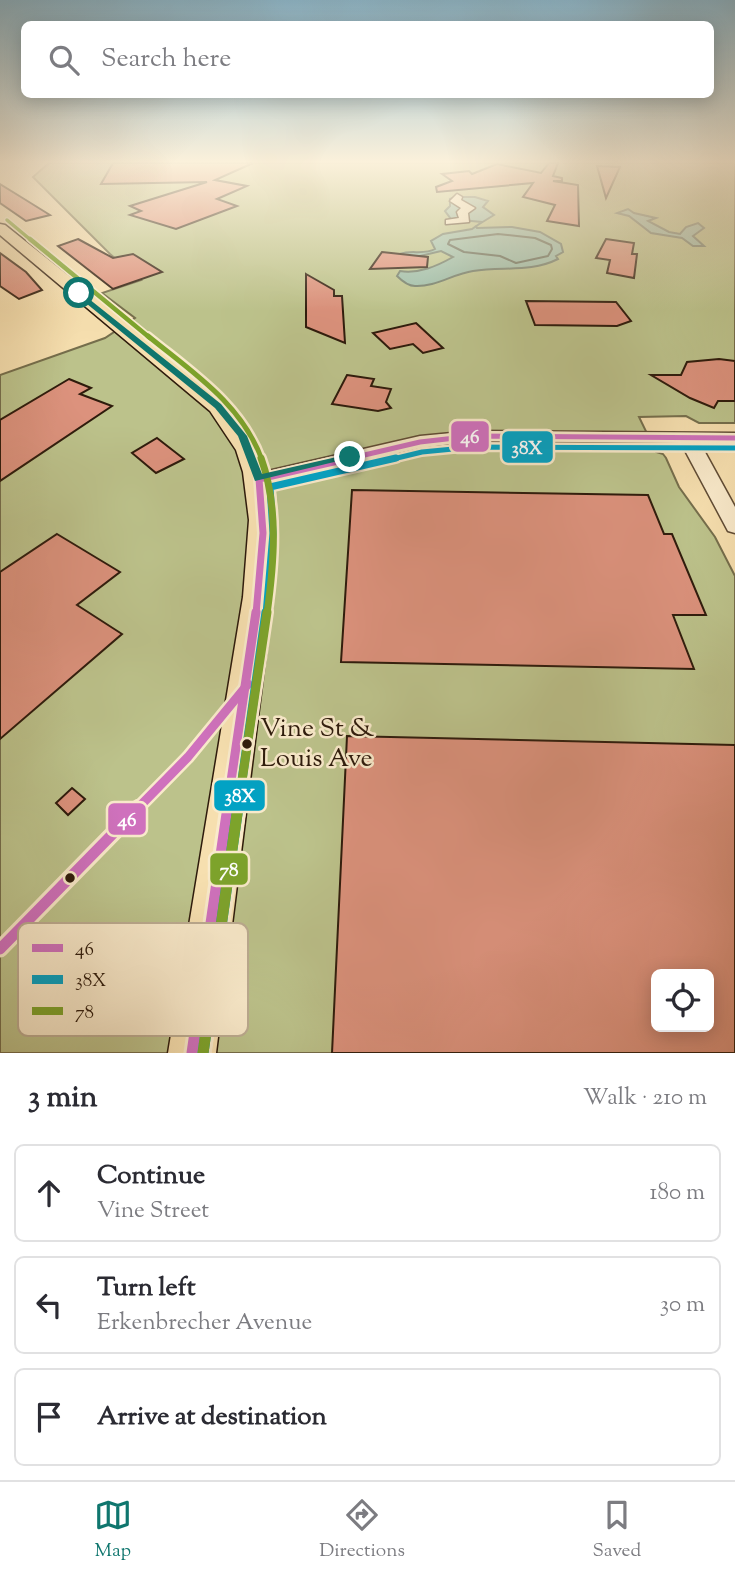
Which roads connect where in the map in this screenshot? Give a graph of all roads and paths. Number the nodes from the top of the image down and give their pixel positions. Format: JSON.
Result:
{"nodes":[{"id":1,"x":462,"y":212,"type":"edge"},
{"id":2,"x":450,"y":222,"type":"dead end"},
{"id":3,"x":0,"y":228,"type":"edge"},
{"id":4,"x":687,"y":437,"type":"junction"},
{"id":5,"x":735,"y":438,"type":"edge"},
{"id":6,"x":259,"y":478,"type":"junction"},
{"id":7,"x":735,"y":526,"type":"edge"},
{"id":8,"x":211,"y":923,"type":"edge"}],
"edges":[{"from":1,"to":2,"type":"street"},
{"from":3,"to":6,"type":"main road"},
{"from":4,"to":5,"type":"street"},
{"from":4,"to":6,"type":"street"},
{"from":4,"to":7,"type":"street"},
{"from":6,"to":8,"type":"main road"}]}
